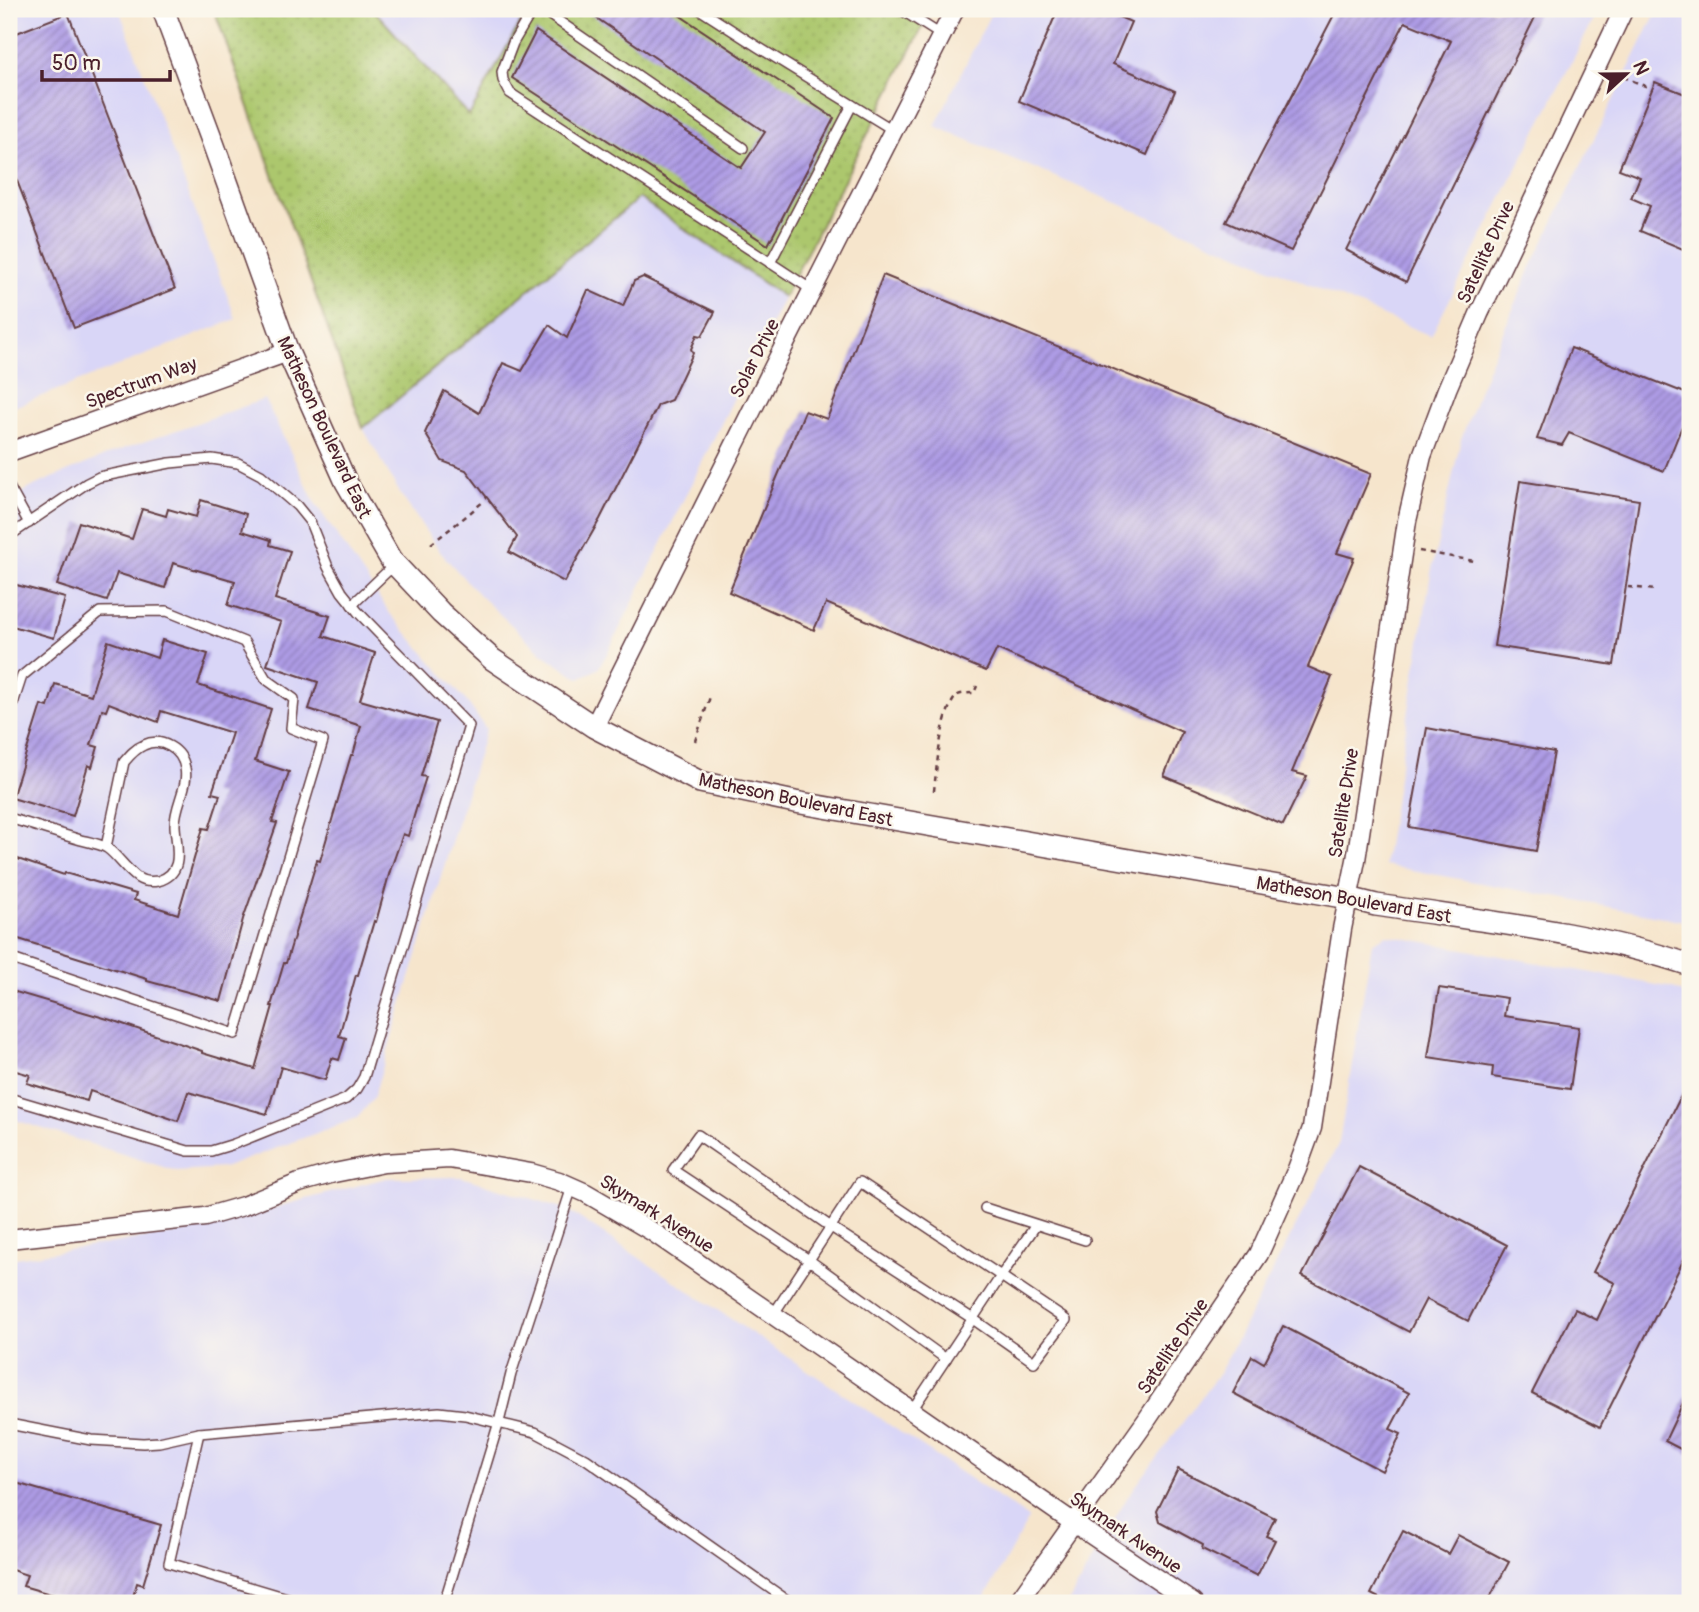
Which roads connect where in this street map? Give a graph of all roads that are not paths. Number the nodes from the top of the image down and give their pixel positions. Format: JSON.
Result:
{"nodes":[{"id":1,"x":163,"y":9,"type":"edge"},
{"id":2,"x":533,"y":9,"type":"edge"},
{"id":3,"x":541,"y":9,"type":"edge"},
{"id":4,"x":699,"y":9,"type":"edge"},
{"id":5,"x":900,"y":9,"type":"edge"},
{"id":6,"x":955,"y":9,"type":"edge"},
{"id":7,"x":1624,"y":9,"type":"edge"},
{"id":8,"x":941,"y":36,"type":"junction"},
{"id":9,"x":852,"y":105,"type":"junction"},
{"id":10,"x":893,"y":130,"type":"junction"},
{"id":11,"x":743,"y":148,"type":"dead end"},
{"id":12,"x":770,"y":263,"type":"junction"},
{"id":13,"x":812,"y":290,"type":"junction"},
{"id":14,"x":288,"y":352,"type":"junction"},
{"id":15,"x":9,"y":452,"type":"edge"},
{"id":16,"x":9,"y":487,"type":"edge"},
{"id":17,"x":29,"y":523,"type":"junction"},
{"id":18,"x":9,"y":537,"type":"edge"},
{"id":19,"x":395,"y":564,"type":"junction"},
{"id":20,"x":352,"y":605,"type":"junction"},
{"id":21,"x":9,"y":716,"type":"edge"},
{"id":22,"x":594,"y":727,"type":"junction"},
{"id":23,"x":9,"y":818,"type":"edge"},
{"id":24,"x":106,"y":847,"type":"junction"},
{"id":25,"x":1348,"y":898,"type":"junction"},
{"id":26,"x":9,"y":958,"type":"edge"},
{"id":27,"x":1690,"y":965,"type":"edge"},
{"id":28,"x":9,"y":1098,"type":"edge"},
{"id":29,"x":572,"y":1187,"type":"junction"},
{"id":30,"x":985,"y":1208,"type":"dead end"},
{"id":31,"x":1036,"y":1224,"type":"junction"},
{"id":32,"x":831,"y":1227,"type":"junction"},
{"id":33,"x":9,"y":1238,"type":"edge"},
{"id":34,"x":1085,"y":1240,"type":"dead end"},
{"id":35,"x":809,"y":1260,"type":"junction"},
{"id":36,"x":1002,"y":1276,"type":"junction"},
{"id":37,"x":773,"y":1315,"type":"junction"},
{"id":38,"x":973,"y":1319,"type":"junction"},
{"id":39,"x":946,"y":1359,"type":"junction"},
{"id":40,"x":912,"y":1410,"type":"junction"},
{"id":41,"x":499,"y":1422,"type":"junction"},
{"id":42,"x":9,"y":1423,"type":"edge"},
{"id":43,"x":200,"y":1433,"type":"junction"},
{"id":44,"x":1074,"y":1523,"type":"junction"},
{"id":45,"x":304,"y":1603,"type":"edge"},
{"id":46,"x":444,"y":1603,"type":"edge"},
{"id":47,"x":791,"y":1603,"type":"edge"},
{"id":48,"x":1017,"y":1603,"type":"edge"},
{"id":49,"x":1193,"y":1603,"type":"edge"}],
"edges":[{"from":1,"to":14,"type":"street","name":"Matheson Boulevard East"},
{"from":2,"to":12,"type":"lane"},
{"from":3,"to":11,"type":"lane"},
{"from":4,"to":9,"type":"lane"},
{"from":5,"to":8,"type":"lane"},
{"from":6,"to":8,"type":"street","name":"Solar Drive"},
{"from":7,"to":25,"type":"street","name":"Satellite Drive"},
{"from":8,"to":10,"type":"street","name":"Solar Drive"},
{"from":9,"to":10,"type":"lane"},
{"from":9,"to":12,"type":"lane"},
{"from":10,"to":13,"type":"street","name":"Solar Drive"},
{"from":12,"to":13,"type":"lane"},
{"from":13,"to":22,"type":"street","name":"Solar Drive"},
{"from":14,"to":15,"type":"street","name":"Spectrum Way"},
{"from":14,"to":19,"type":"street","name":"Matheson Boulevard East"},
{"from":16,"to":17,"type":"lane"},
{"from":17,"to":18,"type":"lane"},
{"from":17,"to":20,"type":"lane"},
{"from":19,"to":20,"type":"lane"},
{"from":19,"to":22,"type":"street","name":"Matheson Boulevard East"},
{"from":20,"to":28,"type":"lane"},
{"from":21,"to":26,"type":"lane"},
{"from":22,"to":25,"type":"street","name":"Matheson Boulevard East"},
{"from":23,"to":24,"type":"lane"},
{"from":24,"to":24,"type":"lane"},
{"from":25,"to":27,"type":"street","name":"Matheson Boulevard East"},
{"from":25,"to":44,"type":"street","name":"Satellite Drive"},
{"from":29,"to":33,"type":"street","name":"Skymark Avenue"},
{"from":29,"to":37,"type":"street","name":"Skymark Avenue"},
{"from":29,"to":41,"type":"lane"},
{"from":30,"to":31,"type":"lane"},
{"from":31,"to":34,"type":"lane"},
{"from":31,"to":36,"type":"lane"},
{"from":32,"to":35,"type":"lane"},
{"from":32,"to":35,"type":"lane"},
{"from":32,"to":36,"type":"lane"},
{"from":32,"to":38,"type":"lane"},
{"from":35,"to":37,"type":"lane"},
{"from":35,"to":39,"type":"lane"},
{"from":36,"to":38,"type":"lane"},
{"from":36,"to":38,"type":"lane"},
{"from":37,"to":40,"type":"street","name":"Skymark Avenue"},
{"from":38,"to":39,"type":"lane"},
{"from":39,"to":40,"type":"lane"},
{"from":40,"to":44,"type":"street","name":"Skymark Avenue"},
{"from":41,"to":43,"type":"lane"},
{"from":41,"to":46,"type":"lane"},
{"from":41,"to":47,"type":"lane"},
{"from":42,"to":43,"type":"lane"},
{"from":43,"to":45,"type":"lane"},
{"from":44,"to":48,"type":"street","name":"Satellite Drive"},
{"from":44,"to":49,"type":"street","name":"Skymark Avenue"}]}
